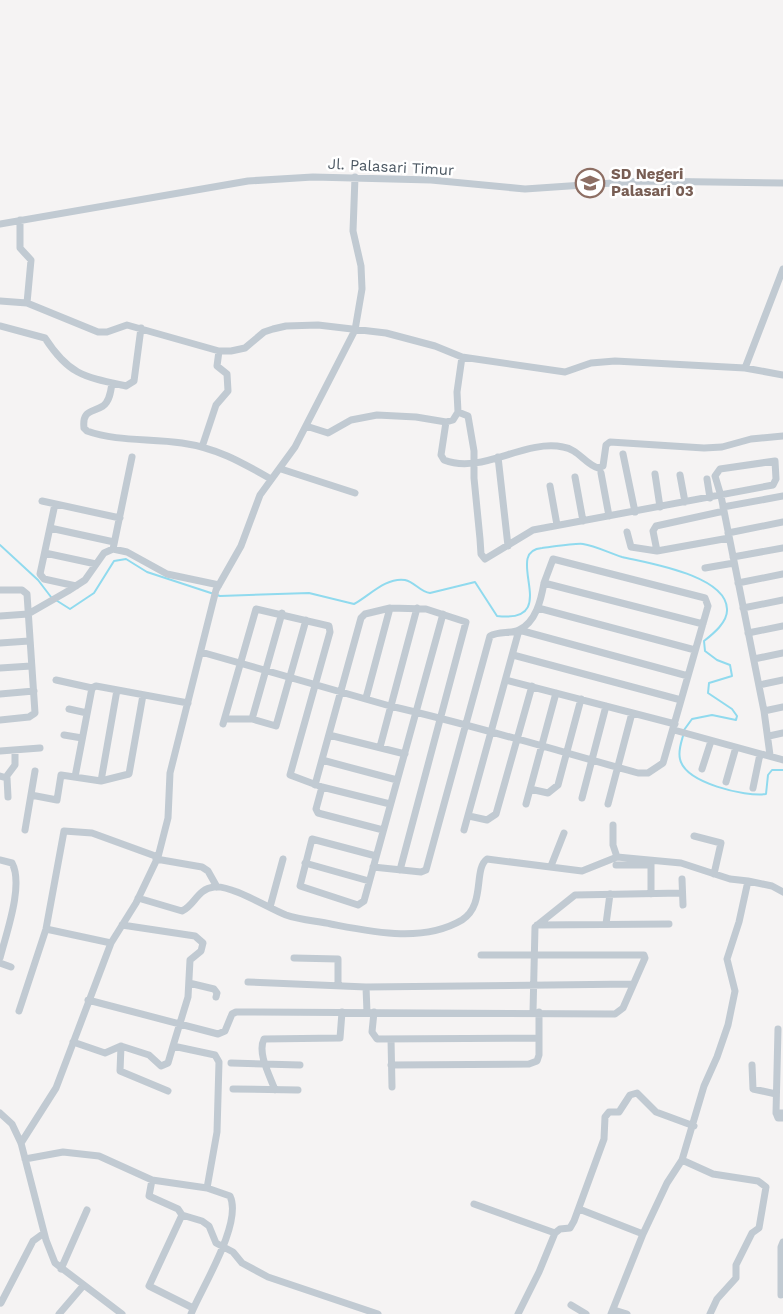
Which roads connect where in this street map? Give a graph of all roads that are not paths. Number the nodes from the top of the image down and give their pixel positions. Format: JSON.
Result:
{"nodes":[{"id":1,"x":355,"y":177,"type":"junction"},
{"id":2,"x":783,"y":183,"type":"edge"},
{"id":3,"x":20,"y":220,"type":"junction"},
{"id":4,"x":0,"y":224,"type":"edge"},
{"id":5,"x":783,"y":269,"type":"edge"},
{"id":6,"x":0,"y":301,"type":"edge"},
{"id":7,"x":27,"y":303,"type":"junction"},
{"id":8,"x":0,"y":326,"type":"edge"},
{"id":9,"x":141,"y":328,"type":"junction"},
{"id":10,"x":355,"y":330,"type":"junction"},
{"id":11,"x":219,"y":351,"type":"junction"},
{"id":12,"x":462,"y":357,"type":"junction"},
{"id":13,"x":745,"y":368,"type":"junction"},
{"id":14,"x":783,"y":375,"type":"edge"},
{"id":15,"x":112,"y":383,"type":"junction"},
{"id":16,"x":458,"y":412,"type":"junction"},
{"id":17,"x":446,"y":422,"type":"junction"},
{"id":18,"x":306,"y":426,"type":"junction"},
{"id":19,"x":783,"y":436,"type":"edge"},
{"id":20,"x":202,"y":447,"type":"junction"},
{"id":21,"x":623,"y":454,"type":"dead end"},
{"id":22,"x":132,"y":457,"type":"dead end"},
{"id":23,"x":498,"y":457,"type":"junction"},
{"id":24,"x":474,"y":462,"type":"junction"},
{"id":25,"x":281,"y":469,"type":"junction"},
{"id":26,"x":601,"y":473,"type":"dead end"},
{"id":27,"x":655,"y":474,"type":"dead end"},
{"id":28,"x":680,"y":475,"type":"dead end"},
{"id":29,"x":575,"y":477,"type":"dead end"},
{"id":30,"x":271,"y":479,"type":"junction"},
{"id":31,"x":707,"y":480,"type":"dead end"},
{"id":32,"x":550,"y":486,"type":"dead end"},
{"id":33,"x":355,"y":493,"type":"dead end"},
{"id":34,"x":721,"y":496,"type":"junction"},
{"id":35,"x":783,"y":496,"type":"edge"},
{"id":36,"x":710,"y":498,"type":"junction"},
{"id":37,"x":42,"y":501,"type":"dead end"},
{"id":38,"x":685,"y":502,"type":"junction"},
{"id":39,"x":55,"y":504,"type":"junction"},
{"id":40,"x":660,"y":507,"type":"junction"},
{"id":41,"x":724,"y":509,"type":"junction"},
{"id":42,"x":635,"y":512,"type":"junction"},
{"id":43,"x":609,"y":516,"type":"junction"},
{"id":44,"x":120,"y":518,"type":"junction"},
{"id":45,"x":583,"y":521,"type":"junction"},
{"id":46,"x":783,"y":522,"type":"edge"},
{"id":47,"x":557,"y":525,"type":"junction"},
{"id":48,"x":50,"y":528,"type":"junction"},
{"id":49,"x":627,"y":532,"type":"dead end"},
{"id":50,"x":729,"y":535,"type":"junction"},
{"id":51,"x":114,"y":546,"type":"junction"},
{"id":52,"x":508,"y":546,"type":"junction"},
{"id":53,"x":783,"y":548,"type":"edge"},
{"id":54,"x":657,"y":551,"type":"junction"},
{"id":55,"x":45,"y":553,"type":"junction"},
{"id":56,"x":733,"y":560,"type":"junction"},
{"id":57,"x":96,"y":564,"type":"junction"},
{"id":58,"x":705,"y":568,"type":"dead end"},
{"id":59,"x":783,"y":574,"type":"edge"},
{"id":60,"x":738,"y":583,"type":"junction"},
{"id":61,"x":544,"y":584,"type":"junction"},
{"id":62,"x":76,"y":586,"type":"junction"},
{"id":63,"x":217,"y":587,"type":"junction"},
{"id":64,"x":0,"y":590,"type":"edge"},
{"id":65,"x":783,"y":600,"type":"edge"},
{"id":66,"x":390,"y":608,"type":"junction"},
{"id":67,"x":417,"y":608,"type":"junction"},
{"id":68,"x":538,"y":608,"type":"junction"},
{"id":69,"x":743,"y":608,"type":"junction"},
{"id":70,"x":282,"y":613,"type":"junction"},
{"id":71,"x":28,"y":614,"type":"junction"},
{"id":72,"x":443,"y":614,"type":"junction"},
{"id":73,"x":0,"y":616,"type":"edge"},
{"id":74,"x":306,"y":620,"type":"junction"},
{"id":75,"x":703,"y":624,"type":"junction"},
{"id":76,"x":783,"y":626,"type":"edge"},
{"id":77,"x":519,"y":630,"type":"junction"},
{"id":78,"x":748,"y":633,"type":"junction"},
{"id":79,"x":29,"y":641,"type":"junction"},
{"id":80,"x":0,"y":643,"type":"edge"},
{"id":81,"x":695,"y":650,"type":"junction"},
{"id":82,"x":201,"y":652,"type":"junction"},
{"id":83,"x":783,"y":653,"type":"edge"},
{"id":84,"x":513,"y":655,"type":"junction"},
{"id":85,"x":754,"y":659,"type":"junction"},
{"id":86,"x":242,"y":663,"type":"junction"},
{"id":87,"x":31,"y":666,"type":"junction"},
{"id":88,"x":0,"y":668,"type":"edge"},
{"id":89,"x":266,"y":670,"type":"junction"},
{"id":90,"x":688,"y":676,"type":"junction"},
{"id":91,"x":291,"y":677,"type":"junction"},
{"id":92,"x":56,"y":680,"type":"dead end"},
{"id":93,"x":506,"y":680,"type":"junction"},
{"id":94,"x":783,"y":680,"type":"edge"},
{"id":95,"x":317,"y":684,"type":"junction"},
{"id":96,"x":759,"y":685,"type":"junction"},
{"id":97,"x":532,"y":686,"type":"junction"},
{"id":98,"x":92,"y":688,"type":"junction"},
{"id":99,"x":117,"y":690,"type":"junction"},
{"id":100,"x":33,"y":691,"type":"junction"},
{"id":101,"x":341,"y":691,"type":"junction"},
{"id":102,"x":556,"y":693,"type":"junction"},
{"id":103,"x":0,"y":694,"type":"edge"},
{"id":104,"x":143,"y":694,"type":"junction"},
{"id":105,"x":366,"y":698,"type":"junction"},
{"id":106,"x":581,"y":699,"type":"junction"},
{"id":107,"x":681,"y":700,"type":"junction"},
{"id":108,"x":188,"y":703,"type":"junction"},
{"id":109,"x":390,"y":706,"type":"junction"},
{"id":110,"x":606,"y":706,"type":"junction"},
{"id":111,"x":783,"y":707,"type":"edge"},
{"id":112,"x":69,"y":709,"type":"dead end"},
{"id":113,"x":764,"y":711,"type":"junction"},
{"id":114,"x":87,"y":712,"type":"junction"},
{"id":115,"x":417,"y":712,"type":"junction"},
{"id":116,"x":632,"y":713,"type":"junction"},
{"id":117,"x":441,"y":718,"type":"junction"},
{"id":118,"x":252,"y":719,"type":"junction"},
{"id":119,"x":0,"y":720,"type":"edge"},
{"id":120,"x":466,"y":726,"type":"junction"},
{"id":121,"x":676,"y":729,"type":"junction"},
{"id":122,"x":783,"y":733,"type":"edge"},
{"id":123,"x":492,"y":734,"type":"junction"},
{"id":124,"x":64,"y":735,"type":"dead end"},
{"id":125,"x":329,"y":735,"type":"junction"},
{"id":126,"x":769,"y":736,"type":"junction"},
{"id":127,"x":82,"y":738,"type":"junction"},
{"id":128,"x":516,"y":740,"type":"junction"},
{"id":129,"x":711,"y":741,"type":"junction"},
{"id":130,"x":380,"y":747,"type":"junction"},
{"id":131,"x":541,"y":747,"type":"junction"},
{"id":132,"x":736,"y":747,"type":"junction"},
{"id":133,"x":40,"y":748,"type":"dead end"},
{"id":134,"x":15,"y":750,"type":"junction"},
{"id":135,"x":0,"y":751,"type":"edge"},
{"id":136,"x":567,"y":753,"type":"junction"},
{"id":137,"x":405,"y":754,"type":"junction"},
{"id":138,"x":760,"y":754,"type":"junction"},
{"id":139,"x":770,"y":755,"type":"junction"},
{"id":140,"x":322,"y":760,"type":"junction"},
{"id":141,"x":592,"y":760,"type":"junction"},
{"id":142,"x":783,"y":760,"type":"edge"},
{"id":143,"x":617,"y":767,"type":"junction"},
{"id":144,"x":702,"y":769,"type":"dead end"},
{"id":145,"x":35,"y":771,"type":"dead end"},
{"id":146,"x":3,"y":777,"type":"edge"},
{"id":147,"x":75,"y":777,"type":"junction"},
{"id":148,"x":397,"y":780,"type":"junction"},
{"id":149,"x":101,"y":782,"type":"junction"},
{"id":150,"x":726,"y":782,"type":"dead end"},
{"id":151,"x":318,"y":786,"type":"junction"},
{"id":152,"x":753,"y":788,"type":"dead end"},
{"id":153,"x":530,"y":789,"type":"junction"},
{"id":154,"x":31,"y":795,"type":"junction"},
{"id":155,"x":8,"y":797,"type":"dead end"},
{"id":156,"x":582,"y":798,"type":"dead end"},
{"id":157,"x":390,"y":804,"type":"junction"},
{"id":158,"x":526,"y":804,"type":"dead end"},
{"id":159,"x":608,"y":804,"type":"dead end"},
{"id":160,"x":469,"y":816,"type":"junction"},
{"id":161,"x":613,"y":825,"type":"dead end"},
{"id":162,"x":25,"y":830,"type":"dead end"},
{"id":163,"x":383,"y":830,"type":"junction"},
{"id":164,"x":464,"y":831,"type":"dead end"},
{"id":165,"x":564,"y":833,"type":"dead end"},
{"id":166,"x":694,"y":836,"type":"dead end"},
{"id":167,"x":376,"y":856,"type":"junction"},
{"id":168,"x":157,"y":858,"type":"junction"},
{"id":169,"x":283,"y":859,"type":"dead end"},
{"id":170,"x":0,"y":860,"type":"edge"},
{"id":171,"x":616,"y":861,"type":"junction"},
{"id":172,"x":305,"y":863,"type":"junction"},
{"id":173,"x":651,"y":863,"type":"junction"},
{"id":174,"x":551,"y":866,"type":"junction"},
{"id":175,"x":373,"y":867,"type":"junction"},
{"id":176,"x":400,"y":870,"type":"junction"},
{"id":177,"x":714,"y":874,"type":"junction"},
{"id":178,"x":682,"y":879,"type":"dead end"},
{"id":179,"x":748,"y":880,"type":"junction"},
{"id":180,"x":369,"y":881,"type":"junction"},
{"id":181,"x":218,"y":887,"type":"junction"},
{"id":182,"x":682,"y":892,"type":"junction"},
{"id":183,"x":783,"y":892,"type":"edge"},
{"id":184,"x":610,"y":894,"type":"junction"},
{"id":185,"x":651,"y":894,"type":"junction"},
{"id":186,"x":138,"y":898,"type":"junction"},
{"id":187,"x":682,"y":905,"type":"dead end"},
{"id":188,"x":270,"y":907,"type":"junction"},
{"id":189,"x":606,"y":924,"type":"junction"},
{"id":190,"x":669,"y":924,"type":"dead end"},
{"id":191,"x":122,"y":925,"type":"junction"},
{"id":192,"x":537,"y":925,"type":"junction"},
{"id":193,"x":46,"y":929,"type":"junction"},
{"id":194,"x":111,"y":943,"type":"junction"},
{"id":195,"x":481,"y":954,"type":"dead end"},
{"id":196,"x":534,"y":954,"type":"junction"},
{"id":197,"x":0,"y":958,"type":"edge"},
{"id":198,"x":294,"y":958,"type":"dead end"},
{"id":199,"x":0,"y":963,"type":"edge"},
{"id":200,"x":10,"y":967,"type":"dead end"},
{"id":201,"x":248,"y":982,"type":"dead end"},
{"id":202,"x":189,"y":983,"type":"junction"},
{"id":203,"x":338,"y":984,"type":"junction"},
{"id":204,"x":532,"y":984,"type":"junction"},
{"id":205,"x":633,"y":984,"type":"junction"},
{"id":206,"x":366,"y":987,"type":"junction"},
{"id":207,"x":216,"y":997,"type":"dead end"},
{"id":208,"x":88,"y":1000,"type":"junction"},
{"id":209,"x":19,"y":1011,"type":"dead end"},
{"id":210,"x":342,"y":1012,"type":"junction"},
{"id":211,"x":370,"y":1012,"type":"junction"},
{"id":212,"x":536,"y":1012,"type":"junction"},
{"id":213,"x":178,"y":1022,"type":"junction"},
{"id":214,"x":778,"y":1029,"type":"dead end"},
{"id":215,"x":538,"y":1038,"type":"junction"},
{"id":216,"x":391,"y":1040,"type":"junction"},
{"id":217,"x":73,"y":1042,"type":"junction"},
{"id":218,"x":121,"y":1046,"type":"junction"},
{"id":219,"x":173,"y":1046,"type":"junction"},
{"id":220,"x":231,"y":1063,"type":"dead end"},
{"id":221,"x":265,"y":1064,"type":"junction"},
{"id":222,"x":300,"y":1065,"type":"dead end"},
{"id":223,"x":392,"y":1065,"type":"junction"},
{"id":224,"x":752,"y":1065,"type":"dead end"},
{"id":225,"x":392,"y":1087,"type":"dead end"},
{"id":226,"x":233,"y":1089,"type":"dead end"},
{"id":227,"x":275,"y":1090,"type":"junction"},
{"id":228,"x":298,"y":1090,"type":"dead end"},
{"id":229,"x":168,"y":1091,"type":"dead end"},
{"id":230,"x":776,"y":1094,"type":"junction"},
{"id":231,"x":0,"y":1113,"type":"edge"},
{"id":232,"x":779,"y":1113,"type":"edge"},
{"id":233,"x":783,"y":1118,"type":"edge"},
{"id":234,"x":693,"y":1126,"type":"junction"},
{"id":235,"x":21,"y":1143,"type":"junction"},
{"id":236,"x":25,"y":1159,"type":"junction"},
{"id":237,"x":682,"y":1160,"type":"junction"},
{"id":238,"x":152,"y":1180,"type":"junction"},
{"id":239,"x":207,"y":1188,"type":"junction"},
{"id":240,"x":474,"y":1204,"type":"dead end"},
{"id":241,"x":579,"y":1209,"type":"junction"},
{"id":242,"x":87,"y":1210,"type":"dead end"},
{"id":243,"x":182,"y":1215,"type":"junction"},
{"id":244,"x":44,"y":1233,"type":"junction"},
{"id":245,"x":555,"y":1233,"type":"junction"},
{"id":246,"x":643,"y":1234,"type":"junction"},
{"id":247,"x":783,"y":1241,"type":"edge"},
{"id":248,"x":223,"y":1246,"type":"junction"},
{"id":249,"x":61,"y":1269,"type":"junction"},
{"id":250,"x":83,"y":1286,"type":"junction"},
{"id":251,"x":781,"y":1295,"type":"dead end"},
{"id":252,"x":1,"y":1303,"type":"edge"},
{"id":253,"x":571,"y":1305,"type":"dead end"},
{"id":254,"x":192,"y":1311,"type":"edge"},
{"id":255,"x":613,"y":1312,"type":"edge"},
{"id":256,"x":59,"y":1314,"type":"edge"},
{"id":257,"x":122,"y":1314,"type":"edge"},
{"id":258,"x":378,"y":1314,"type":"edge"},
{"id":259,"x":518,"y":1314,"type":"edge"},
{"id":260,"x":586,"y":1314,"type":"edge"},
{"id":261,"x":627,"y":1314,"type":"edge"},
{"id":262,"x":710,"y":1314,"type":"edge"}],
"edges":[{"from":1,"to":2,"type":"street","name":"Jl. Palasari Timur"},
{"from":1,"to":3,"type":"street","name":"Jl. Palasari Timur"},
{"from":1,"to":10,"type":"street"},
{"from":3,"to":4,"type":"street","name":"Jl. Palasari Timur"},
{"from":3,"to":7,"type":"street"},
{"from":5,"to":13,"type":"street"},
{"from":6,"to":7,"type":"street"},
{"from":7,"to":9,"type":"street"},
{"from":8,"to":15,"type":"street"},
{"from":9,"to":11,"type":"street"},
{"from":9,"to":15,"type":"street"},
{"from":10,"to":11,"type":"street"},
{"from":10,"to":12,"type":"street"},
{"from":10,"to":18,"type":"street"},
{"from":11,"to":20,"type":"street"},
{"from":12,"to":13,"type":"street"},
{"from":12,"to":16,"type":"street"},
{"from":13,"to":14,"type":"street"},
{"from":15,"to":20,"type":"street"},
{"from":16,"to":17,"type":"street"},
{"from":16,"to":24,"type":"street"},
{"from":17,"to":18,"type":"street"},
{"from":17,"to":24,"type":"street"},
{"from":18,"to":25,"type":"street"},
{"from":19,"to":23,"type":"street"},
{"from":20,"to":30,"type":"street"},
{"from":21,"to":42,"type":"street"},
{"from":22,"to":44,"type":"street"},
{"from":23,"to":24,"type":"street"},
{"from":23,"to":52,"type":"street"},
{"from":24,"to":52,"type":"street"},
{"from":25,"to":30,"type":"street"},
{"from":25,"to":33,"type":"street"},
{"from":26,"to":43,"type":"street"},
{"from":27,"to":40,"type":"street"},
{"from":28,"to":38,"type":"street"},
{"from":29,"to":45,"type":"street"},
{"from":30,"to":63,"type":"street"},
{"from":31,"to":36,"type":"street"},
{"from":32,"to":47,"type":"street"},
{"from":34,"to":34,"type":"street"},
{"from":34,"to":36,"type":"street"},
{"from":34,"to":41,"type":"street"},
{"from":35,"to":41,"type":"street"},
{"from":36,"to":38,"type":"street"},
{"from":37,"to":39,"type":"street"},
{"from":38,"to":40,"type":"street"},
{"from":39,"to":44,"type":"street"},
{"from":39,"to":48,"type":"street"},
{"from":40,"to":42,"type":"street"},
{"from":41,"to":50,"type":"street"},
{"from":41,"to":54,"type":"street"},
{"from":42,"to":43,"type":"street"},
{"from":43,"to":45,"type":"street"},
{"from":44,"to":51,"type":"street"},
{"from":45,"to":47,"type":"street"},
{"from":46,"to":50,"type":"street"},
{"from":47,"to":52,"type":"street"},
{"from":48,"to":51,"type":"street"},
{"from":48,"to":55,"type":"street"},
{"from":49,"to":54,"type":"street"},
{"from":50,"to":54,"type":"street"},
{"from":50,"to":56,"type":"street"},
{"from":51,"to":57,"type":"street"},
{"from":51,"to":63,"type":"street"},
{"from":53,"to":56,"type":"street"},
{"from":55,"to":57,"type":"street"},
{"from":55,"to":62,"type":"street"},
{"from":56,"to":58,"type":"street"},
{"from":56,"to":60,"type":"street"},
{"from":57,"to":62,"type":"street"},
{"from":59,"to":60,"type":"street"},
{"from":60,"to":69,"type":"street"},
{"from":61,"to":68,"type":"street"},
{"from":61,"to":75,"type":"street"},
{"from":61,"to":75,"type":"street"},
{"from":62,"to":71,"type":"street"},
{"from":63,"to":82,"type":"street"},
{"from":64,"to":71,"type":"street"},
{"from":65,"to":69,"type":"street"},
{"from":66,"to":67,"type":"street"},
{"from":66,"to":101,"type":"street"},
{"from":66,"to":105,"type":"street"},
{"from":67,"to":72,"type":"street"},
{"from":67,"to":109,"type":"street"},
{"from":68,"to":77,"type":"street"},
{"from":68,"to":81,"type":"street"},
{"from":69,"to":78,"type":"street"},
{"from":70,"to":74,"type":"street"},
{"from":70,"to":86,"type":"street"},
{"from":70,"to":89,"type":"street"},
{"from":71,"to":73,"type":"street"},
{"from":71,"to":79,"type":"street"},
{"from":72,"to":115,"type":"street"},
{"from":72,"to":117,"type":"street"},
{"from":74,"to":91,"type":"street"},
{"from":74,"to":95,"type":"street"},
{"from":75,"to":81,"type":"street"},
{"from":76,"to":78,"type":"street"},
{"from":77,"to":84,"type":"street"},
{"from":77,"to":90,"type":"street"},
{"from":77,"to":120,"type":"street"},
{"from":78,"to":85,"type":"street"},
{"from":79,"to":80,"type":"street"},
{"from":79,"to":87,"type":"street"},
{"from":81,"to":90,"type":"street"},
{"from":82,"to":86,"type":"street"},
{"from":82,"to":108,"type":"street"},
{"from":83,"to":85,"type":"street"},
{"from":84,"to":93,"type":"street"},
{"from":84,"to":107,"type":"street"},
{"from":85,"to":96,"type":"street"},
{"from":86,"to":89,"type":"street"},
{"from":86,"to":118,"type":"street"},
{"from":87,"to":88,"type":"street"},
{"from":87,"to":100,"type":"street"},
{"from":89,"to":91,"type":"street"},
{"from":89,"to":118,"type":"street"},
{"from":90,"to":107,"type":"street"},
{"from":91,"to":95,"type":"street"},
{"from":91,"to":118,"type":"street"},
{"from":92,"to":98,"type":"street"},
{"from":93,"to":97,"type":"street"},
{"from":93,"to":123,"type":"street"},
{"from":94,"to":96,"type":"street"},
{"from":95,"to":101,"type":"street"},
{"from":95,"to":151,"type":"street"},
{"from":96,"to":113,"type":"street"},
{"from":97,"to":102,"type":"street"},
{"from":97,"to":128,"type":"street"},
{"from":98,"to":99,"type":"street"},
{"from":98,"to":114,"type":"street"},
{"from":99,"to":104,"type":"street"},
{"from":99,"to":149,"type":"street"},
{"from":100,"to":103,"type":"street"},
{"from":100,"to":119,"type":"street"},
{"from":101,"to":105,"type":"street"},
{"from":101,"to":125,"type":"street"},
{"from":102,"to":106,"type":"street"},
{"from":102,"to":131,"type":"street"},
{"from":104,"to":108,"type":"street"},
{"from":104,"to":149,"type":"street"},
{"from":105,"to":109,"type":"street"},
{"from":106,"to":110,"type":"street"},
{"from":106,"to":136,"type":"street"},
{"from":107,"to":121,"type":"street"},
{"from":108,"to":168,"type":"street"},
{"from":109,"to":115,"type":"street"},
{"from":109,"to":130,"type":"street"},
{"from":110,"to":116,"type":"street"},
{"from":110,"to":141,"type":"street"},
{"from":111,"to":113,"type":"street"},
{"from":112,"to":114,"type":"street"},
{"from":113,"to":126,"type":"street"},
{"from":114,"to":127,"type":"street"},
{"from":115,"to":117,"type":"street"},
{"from":115,"to":137,"type":"street"},
{"from":116,"to":121,"type":"street"},
{"from":116,"to":143,"type":"street"},
{"from":117,"to":120,"type":"street"},
{"from":117,"to":176,"type":"street"},
{"from":120,"to":123,"type":"street"},
{"from":120,"to":176,"type":"street"},
{"from":121,"to":129,"type":"street"},
{"from":121,"to":143,"type":"street"},
{"from":122,"to":126,"type":"street"},
{"from":123,"to":128,"type":"street"},
{"from":123,"to":160,"type":"street"},
{"from":124,"to":127,"type":"street"},
{"from":125,"to":130,"type":"street"},
{"from":125,"to":140,"type":"street"},
{"from":126,"to":139,"type":"street"},
{"from":127,"to":147,"type":"street"},
{"from":128,"to":131,"type":"street"},
{"from":128,"to":160,"type":"street"},
{"from":129,"to":132,"type":"street"},
{"from":129,"to":144,"type":"street"},
{"from":130,"to":137,"type":"street"},
{"from":131,"to":136,"type":"street"},
{"from":131,"to":153,"type":"street"},
{"from":132,"to":138,"type":"street"},
{"from":132,"to":150,"type":"street"},
{"from":133,"to":134,"type":"street"},
{"from":134,"to":135,"type":"street"},
{"from":134,"to":146,"type":"street"},
{"from":136,"to":141,"type":"street"},
{"from":136,"to":153,"type":"street"},
{"from":137,"to":148,"type":"street"},
{"from":138,"to":139,"type":"street"},
{"from":138,"to":152,"type":"street"},
{"from":139,"to":142,"type":"street"},
{"from":140,"to":148,"type":"street"},
{"from":140,"to":151,"type":"street"},
{"from":141,"to":143,"type":"street"},
{"from":141,"to":156,"type":"street"},
{"from":143,"to":159,"type":"street"},
{"from":145,"to":154,"type":"street"},
{"from":146,"to":155,"type":"street"},
{"from":147,"to":149,"type":"street"},
{"from":147,"to":154,"type":"street"},
{"from":148,"to":157,"type":"street"},
{"from":151,"to":157,"type":"street"},
{"from":151,"to":163,"type":"street"},
{"from":153,"to":158,"type":"street"},
{"from":154,"to":162,"type":"street"},
{"from":157,"to":163,"type":"street"},
{"from":160,"to":164,"type":"street"},
{"from":161,"to":171,"type":"street"},
{"from":163,"to":167,"type":"street"},
{"from":165,"to":174,"type":"street"},
{"from":166,"to":177,"type":"street"},
{"from":167,"to":172,"type":"street"},
{"from":167,"to":175,"type":"street"},
{"from":168,"to":181,"type":"street"},
{"from":168,"to":186,"type":"street"},
{"from":168,"to":193,"type":"street"},
{"from":169,"to":188,"type":"street"},
{"from":170,"to":197,"type":"street"},
{"from":171,"to":173,"type":"street"},
{"from":171,"to":174,"type":"street"},
{"from":172,"to":180,"type":"street"},
{"from":172,"to":180,"type":"street"},
{"from":173,"to":177,"type":"street"},
{"from":173,"to":185,"type":"street"},
{"from":174,"to":188,"type":"street"},
{"from":175,"to":176,"type":"street"},
{"from":175,"to":180,"type":"street"},
{"from":177,"to":179,"type":"street"},
{"from":178,"to":182,"type":"street"},
{"from":179,"to":183,"type":"street"},
{"from":179,"to":234,"type":"street"},
{"from":181,"to":186,"type":"street"},
{"from":181,"to":188,"type":"street"},
{"from":182,"to":185,"type":"street"},
{"from":182,"to":187,"type":"street"},
{"from":184,"to":185,"type":"street"},
{"from":184,"to":189,"type":"street"},
{"from":184,"to":192,"type":"street"},
{"from":186,"to":191,"type":"street"},
{"from":189,"to":190,"type":"street"},
{"from":189,"to":192,"type":"street"},
{"from":191,"to":194,"type":"street"},
{"from":191,"to":202,"type":"street"},
{"from":192,"to":196,"type":"street"},
{"from":193,"to":194,"type":"street"},
{"from":193,"to":209,"type":"street"},
{"from":194,"to":208,"type":"street"},
{"from":195,"to":196,"type":"street"},
{"from":196,"to":204,"type":"street"},
{"from":196,"to":205,"type":"street"},
{"from":198,"to":203,"type":"street"},
{"from":199,"to":200,"type":"street"},
{"from":201,"to":203,"type":"street"},
{"from":202,"to":207,"type":"street"},
{"from":202,"to":213,"type":"street"},
{"from":203,"to":206,"type":"street"},
{"from":204,"to":205,"type":"street"},
{"from":204,"to":206,"type":"street"},
{"from":204,"to":212,"type":"street"},
{"from":205,"to":212,"type":"street"},
{"from":206,"to":211,"type":"street"},
{"from":208,"to":213,"type":"street"},
{"from":208,"to":217,"type":"street"},
{"from":210,"to":211,"type":"street"},
{"from":210,"to":213,"type":"street"},
{"from":210,"to":221,"type":"street"},
{"from":211,"to":212,"type":"street"},
{"from":211,"to":216,"type":"street"},
{"from":212,"to":215,"type":"street"},
{"from":213,"to":219,"type":"street"},
{"from":214,"to":230,"type":"street"},
{"from":215,"to":216,"type":"street"},
{"from":215,"to":223,"type":"street"},
{"from":216,"to":223,"type":"street"},
{"from":217,"to":218,"type":"street"},
{"from":217,"to":235,"type":"street"},
{"from":218,"to":219,"type":"street"},
{"from":218,"to":229,"type":"street"},
{"from":219,"to":239,"type":"street"},
{"from":220,"to":221,"type":"street"},
{"from":221,"to":222,"type":"street"},
{"from":221,"to":227,"type":"street"},
{"from":223,"to":225,"type":"street"},
{"from":224,"to":230,"type":"street"},
{"from":226,"to":227,"type":"street"},
{"from":227,"to":228,"type":"street"},
{"from":230,"to":232,"type":"street"},
{"from":231,"to":235,"type":"street"},
{"from":232,"to":233,"type":"street"},
{"from":234,"to":237,"type":"street"},
{"from":234,"to":241,"type":"street"},
{"from":235,"to":236,"type":"street"},
{"from":236,"to":238,"type":"street"},
{"from":236,"to":244,"type":"street"},
{"from":237,"to":246,"type":"street"},
{"from":237,"to":262,"type":"street"},
{"from":238,"to":239,"type":"street"},
{"from":238,"to":243,"type":"street"},
{"from":239,"to":248,"type":"street"},
{"from":240,"to":245,"type":"street"},
{"from":241,"to":245,"type":"street"},
{"from":241,"to":246,"type":"street"},
{"from":242,"to":249,"type":"street"},
{"from":243,"to":248,"type":"street"},
{"from":243,"to":254,"type":"street"},
{"from":244,"to":249,"type":"street"},
{"from":244,"to":252,"type":"street"},
{"from":245,"to":259,"type":"street"},
{"from":246,"to":255,"type":"street"},
{"from":247,"to":251,"type":"street"},
{"from":248,"to":254,"type":"street"},
{"from":248,"to":258,"type":"street"},
{"from":249,"to":250,"type":"street"},
{"from":250,"to":256,"type":"street"},
{"from":250,"to":257,"type":"street"},
{"from":253,"to":260,"type":"street"},
{"from":255,"to":261,"type":"street"}]}
